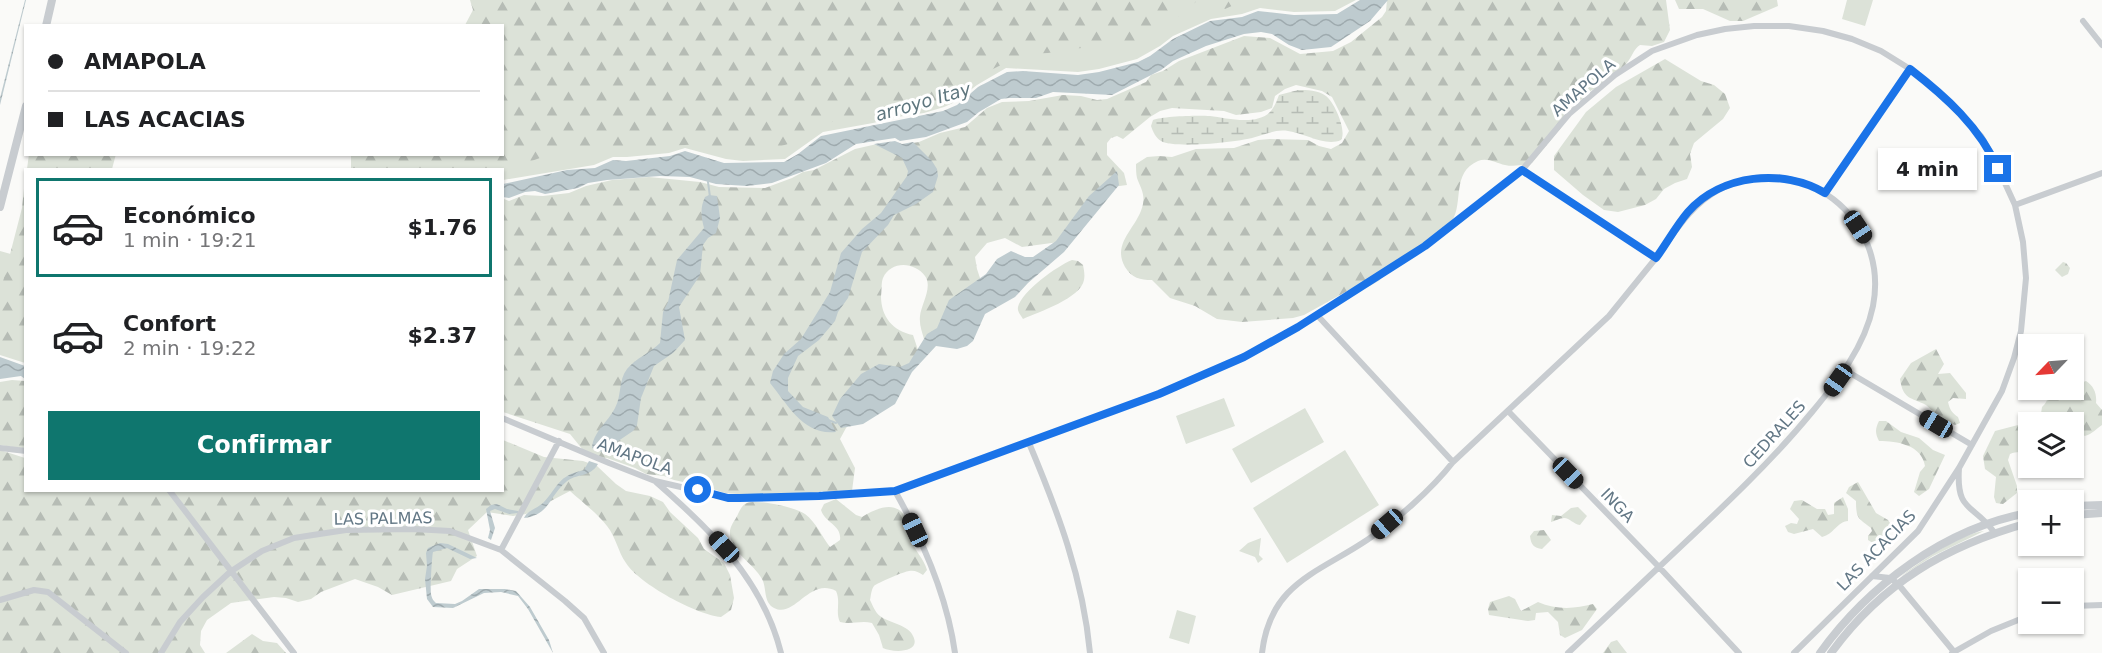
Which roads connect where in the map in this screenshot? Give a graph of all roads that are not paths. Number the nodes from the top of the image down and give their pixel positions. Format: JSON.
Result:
{"nodes":[{"id":1,"x":52,"y":0,"type":"edge"},
{"id":2,"x":2083,"y":21,"type":"dead end"},
{"id":3,"x":46,"y":24,"type":"edge"},
{"id":4,"x":2102,"y":45,"type":"edge"},
{"id":5,"x":1910,"y":69,"type":"junction"},
{"id":6,"x":1944,"y":97,"type":"joint"},
{"id":7,"x":24,"y":114,"type":"edge"},
{"id":8,"x":1522,"y":170,"type":"junction"},
{"id":9,"x":2102,"y":172,"type":"edge"},
{"id":10,"x":1825,"y":193,"type":"junction"},
{"id":11,"x":2014,"y":205,"type":"junction"},
{"id":12,"x":0,"y":207,"type":"edge"},
{"id":13,"x":1656,"y":258,"type":"junction"},
{"id":14,"x":1317,"y":315,"type":"junction"},
{"id":15,"x":1845,"y":370,"type":"junction"},
{"id":16,"x":1508,"y":411,"type":"junction"},
{"id":17,"x":504,"y":418,"type":"edge"},
{"id":18,"x":559,"y":441,"type":"junction"},
{"id":19,"x":1029,"y":443,"type":"junction"},
{"id":20,"x":1972,"y":445,"type":"junction"},
{"id":21,"x":0,"y":448,"type":"edge"},
{"id":22,"x":24,"y":451,"type":"edge"},
{"id":23,"x":1453,"y":462,"type":"junction"},
{"id":24,"x":1959,"y":468,"type":"junction"},
{"id":25,"x":655,"y":481,"type":"junction"},
{"id":26,"x":895,"y":491,"type":"junction"},
{"id":27,"x":170,"y":492,"type":"edge"},
{"id":28,"x":2102,"y":505,"type":"edge"},
{"id":29,"x":2084,"y":506,"type":"edge"},
{"id":30,"x":2102,"y":513,"type":"edge"},
{"id":31,"x":2084,"y":514,"type":"edge"},
{"id":32,"x":2018,"y":516,"type":"edge"},
{"id":33,"x":1988,"y":524,"type":"junction"},
{"id":34,"x":2018,"y":526,"type":"edge"},
{"id":35,"x":1994,"y":532,"type":"junction"},
{"id":36,"x":501,"y":550,"type":"junction"},
{"id":37,"x":1887,"y":562,"type":"junction"},
{"id":38,"x":1659,"y":567,"type":"junction"},
{"id":39,"x":230,"y":572,"type":"junction"},
{"id":40,"x":1872,"y":576,"type":"junction"},
{"id":41,"x":1890,"y":578,"type":"junction"},
{"id":42,"x":1898,"y":584,"type":"junction"},
{"id":43,"x":0,"y":600,"type":"edge"},
{"id":44,"x":2102,"y":605,"type":"edge"},
{"id":45,"x":2084,"y":606,"type":"edge"},
{"id":46,"x":2018,"y":620,"type":"edge"},
{"id":47,"x":1954,"y":652,"type":"edge"},
{"id":48,"x":126,"y":653,"type":"edge"},
{"id":49,"x":161,"y":653,"type":"edge"},
{"id":50,"x":294,"y":653,"type":"edge"},
{"id":51,"x":604,"y":653,"type":"edge"},
{"id":52,"x":781,"y":653,"type":"edge"},
{"id":53,"x":955,"y":653,"type":"edge"},
{"id":54,"x":1090,"y":653,"type":"edge"},
{"id":55,"x":1262,"y":653,"type":"edge"},
{"id":56,"x":1568,"y":653,"type":"edge"},
{"id":57,"x":1739,"y":653,"type":"edge"},
{"id":58,"x":1794,"y":653,"type":"edge"},
{"id":59,"x":1820,"y":653,"type":"edge"},
{"id":60,"x":1831,"y":653,"type":"edge"}],
"edges":[{"from":1,"to":3,"type":"street"},
{"from":2,"to":4,"type":"street"},
{"from":5,"to":6,"type":"street","name":"AMAPOLA"},
{"from":5,"to":8,"type":"street","name":"AMAPOLA"},
{"from":5,"to":10,"type":"street"},
{"from":6,"to":11,"type":"street","name":"LAS ACACIAS"},
{"from":7,"to":12,"type":"street"},
{"from":8,"to":13,"type":"street"},
{"from":8,"to":14,"type":"street","name":"AMAPOLA"},
{"from":9,"to":11,"type":"street"},
{"from":10,"to":13,"type":"street","name":"CEDRALES"},
{"from":10,"to":15,"type":"street","name":"CEDRALES"},
{"from":11,"to":20,"type":"street","name":"LAS ACACIAS"},
{"from":13,"to":16,"type":"street","name":"CEDRALES"},
{"from":14,"to":19,"type":"street","name":"AMAPOLA"},
{"from":14,"to":23,"type":"street"},
{"from":15,"to":20,"type":"street"},
{"from":15,"to":38,"type":"street","name":"CEDRALES"},
{"from":16,"to":23,"type":"street","name":"CEDRALES"},
{"from":16,"to":38,"type":"street","name":"INGA"},
{"from":17,"to":18,"type":"street","name":"AMAPOLA"},
{"from":18,"to":25,"type":"street","name":"AMAPOLA"},
{"from":18,"to":36,"type":"street"},
{"from":19,"to":26,"type":"street","name":"AMAPOLA"},
{"from":19,"to":54,"type":"street"},
{"from":20,"to":24,"type":"street","name":"LAS ACACIAS"},
{"from":21,"to":22,"type":"street"},
{"from":23,"to":55,"type":"street","name":"CEDRALES"},
{"from":24,"to":33,"type":"street"},
{"from":24,"to":37,"type":"street","name":"LAS ACACIAS"},
{"from":25,"to":26,"type":"street","name":"AMAPOLA"},
{"from":25,"to":52,"type":"street"},
{"from":26,"to":53,"type":"street"},
{"from":27,"to":39,"type":"street"},
{"from":28,"to":29,"type":"street"},
{"from":30,"to":31,"type":"street"},
{"from":32,"to":33,"type":"street"},
{"from":33,"to":35,"type":"street"},
{"from":33,"to":41,"type":"street"},
{"from":34,"to":35,"type":"street"},
{"from":35,"to":42,"type":"street"},
{"from":36,"to":39,"type":"street","name":"LAS PALMAS"},
{"from":36,"to":51,"type":"street","name":"LAS PALMAS"},
{"from":37,"to":40,"type":"street","name":"LAS ACACIAS"},
{"from":37,"to":41,"type":"street"},
{"from":38,"to":56,"type":"street","name":"CEDRALES"},
{"from":38,"to":57,"type":"street"},
{"from":39,"to":49,"type":"street","name":"LAS PALMAS"},
{"from":39,"to":50,"type":"street"},
{"from":40,"to":41,"type":"street"},
{"from":40,"to":58,"type":"street","name":"LAS ACACIAS"},
{"from":41,"to":42,"type":"street"},
{"from":41,"to":59,"type":"street"},
{"from":42,"to":47,"type":"street"},
{"from":42,"to":60,"type":"street"},
{"from":43,"to":48,"type":"street"},
{"from":44,"to":45,"type":"street"},
{"from":46,"to":47,"type":"street"}]}
